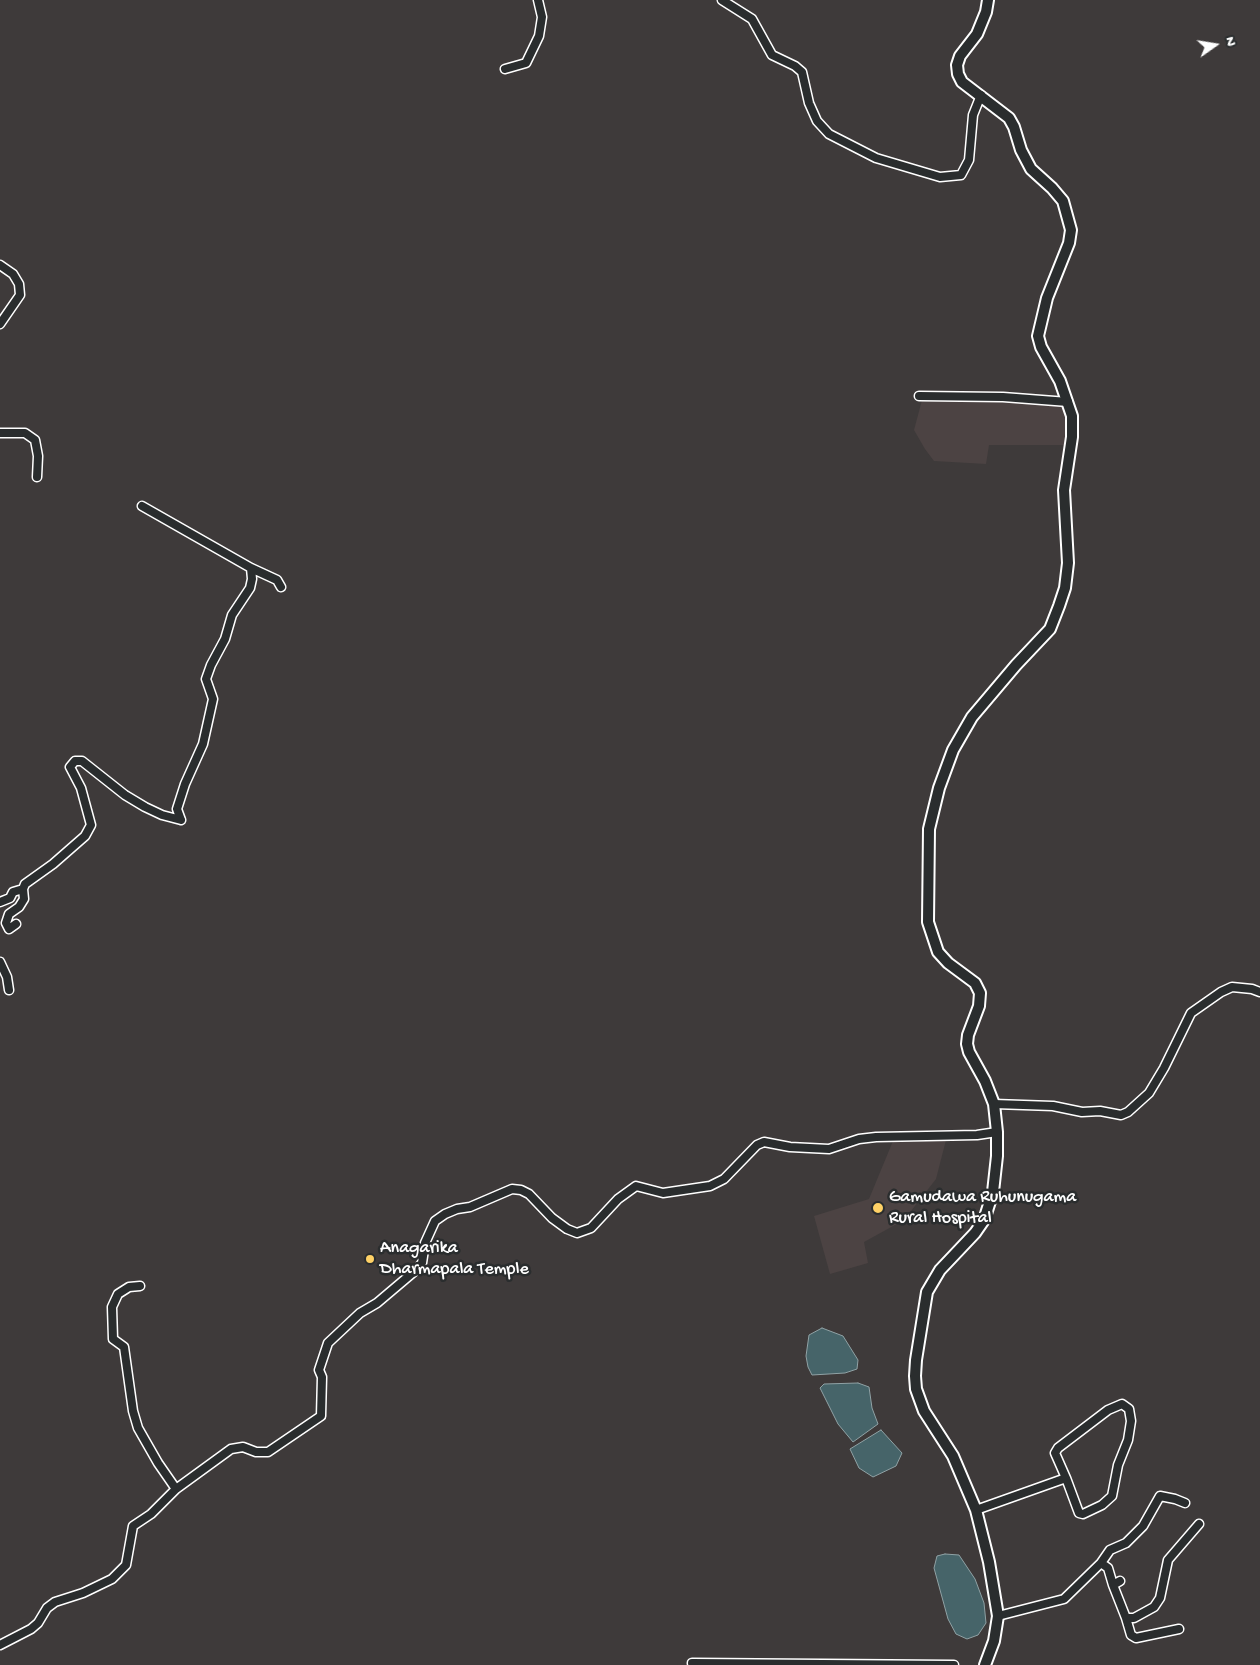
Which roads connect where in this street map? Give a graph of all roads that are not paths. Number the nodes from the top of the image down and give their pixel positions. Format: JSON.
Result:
{"nodes":[{"id":1,"x":538,"y":0,"type":"edge"},
{"id":2,"x":722,"y":0,"type":"edge"},
{"id":3,"x":988,"y":0,"type":"edge"},
{"id":4,"x":505,"y":69,"type":"dead end"},
{"id":5,"x":981,"y":95,"type":"junction"},
{"id":6,"x":0,"y":265,"type":"edge"},
{"id":7,"x":0,"y":324,"type":"edge"},
{"id":8,"x":919,"y":396,"type":"dead end"},
{"id":9,"x":1068,"y":402,"type":"junction"},
{"id":10,"x":0,"y":433,"type":"edge"},
{"id":11,"x":37,"y":477,"type":"dead end"},
{"id":12,"x":142,"y":506,"type":"dead end"},
{"id":13,"x":251,"y":568,"type":"junction"},
{"id":14,"x":282,"y":587,"type":"dead end"},
{"id":15,"x":23,"y":889,"type":"junction"},
{"id":16,"x":0,"y":902,"type":"edge"},
{"id":17,"x":16,"y":924,"type":"dead end"},
{"id":18,"x":0,"y":962,"type":"edge"},
{"id":19,"x":9,"y":990,"type":"dead end"},
{"id":20,"x":1260,"y":992,"type":"edge"},
{"id":21,"x":994,"y":1104,"type":"junction"},
{"id":22,"x":997,"y":1132,"type":"junction"},
{"id":23,"x":140,"y":1286,"type":"dead end"},
{"id":24,"x":1066,"y":1478,"type":"junction"},
{"id":25,"x":176,"y":1489,"type":"junction"},
{"id":26,"x":1185,"y":1503,"type":"dead end"},
{"id":27,"x":976,"y":1510,"type":"junction"},
{"id":28,"x":1200,"y":1524,"type":"dead end"},
{"id":29,"x":1101,"y":1562,"type":"junction"},
{"id":30,"x":998,"y":1616,"type":"junction"},
{"id":31,"x":1126,"y":1618,"type":"junction"},
{"id":32,"x":1179,"y":1629,"type":"dead end"},
{"id":33,"x":0,"y":1645,"type":"edge"},
{"id":34,"x":692,"y":1663,"type":"dead end"},
{"id":35,"x":954,"y":1665,"type":"edge"},
{"id":36,"x":985,"y":1665,"type":"edge"}],
"edges":[{"from":1,"to":4,"type":"street"},
{"from":2,"to":5,"type":"street"},
{"from":3,"to":5,"type":"street"},
{"from":5,"to":9,"type":"street"},
{"from":6,"to":7,"type":"street"},
{"from":8,"to":9,"type":"street"},
{"from":9,"to":21,"type":"street"},
{"from":10,"to":11,"type":"street"},
{"from":12,"to":13,"type":"street"},
{"from":13,"to":14,"type":"street"},
{"from":13,"to":15,"type":"street"},
{"from":15,"to":16,"type":"street"},
{"from":15,"to":17,"type":"street"},
{"from":18,"to":19,"type":"street"},
{"from":20,"to":21,"type":"street"},
{"from":21,"to":22,"type":"street"},
{"from":22,"to":25,"type":"street"},
{"from":22,"to":27,"type":"street"},
{"from":23,"to":25,"type":"street"},
{"from":24,"to":24,"type":"street"},
{"from":24,"to":27,"type":"street"},
{"from":25,"to":33,"type":"street"},
{"from":26,"to":29,"type":"street"},
{"from":27,"to":30,"type":"street"},
{"from":28,"to":31,"type":"street"},
{"from":29,"to":30,"type":"street"},
{"from":29,"to":31,"type":"street"},
{"from":30,"to":36,"type":"street"},
{"from":31,"to":32,"type":"street"},
{"from":34,"to":35,"type":"street"}]}
